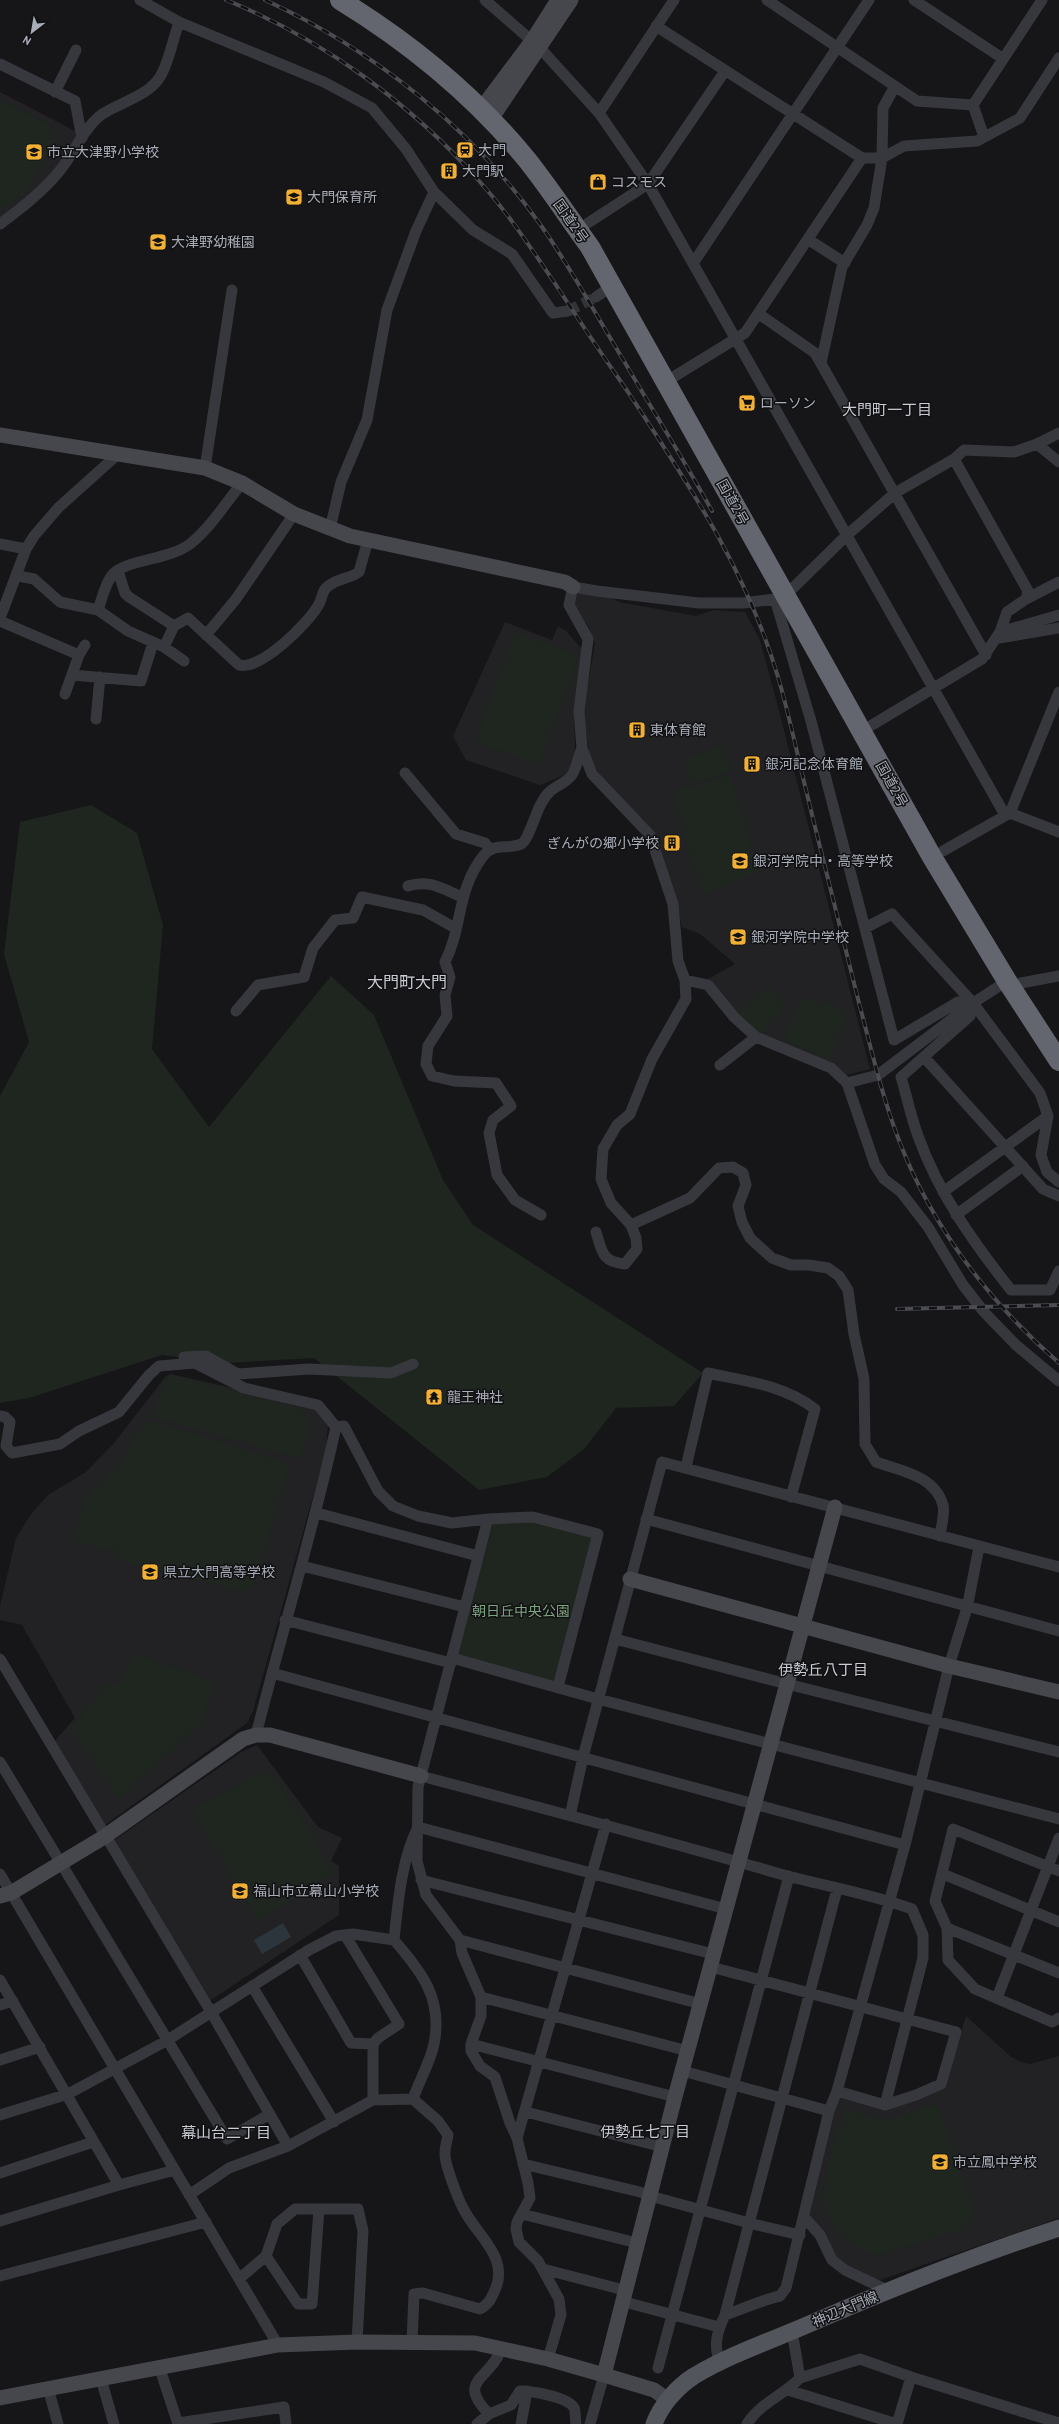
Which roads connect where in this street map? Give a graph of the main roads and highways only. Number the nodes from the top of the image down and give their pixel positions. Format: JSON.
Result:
{"nodes":[{"id":1,"x":340,"y":0,"type":"edge"},
{"id":2,"x":365,"y":0,"type":"edge"},
{"id":3,"x":490,"y":109,"type":"junction"},
{"id":4,"x":785,"y":593,"type":"junction"},
{"id":5,"x":1014,"y":982,"type":"junction"},
{"id":6,"x":1059,"y":1041,"type":"edge"},
{"id":7,"x":1059,"y":1061,"type":"edge"},
{"id":8,"x":1059,"y":2228,"type":"edge"},
{"id":9,"x":654,"y":2424,"type":"edge"}],
"edges":[{"from":1,"to":3,"type":"highway","name":"国道2号"},
{"from":2,"to":3,"type":"highway","name":"国道2号"},
{"from":3,"to":4,"type":"highway","name":"国道2号"},
{"from":3,"to":4,"type":"highway","name":"国道2号"},
{"from":4,"to":5,"type":"highway","name":"国道2号"},
{"from":4,"to":5,"type":"highway","name":"国道2号"},
{"from":5,"to":6,"type":"highway","name":"国道2号"},
{"from":5,"to":7,"type":"highway","name":"国道2号"},
{"from":8,"to":9,"type":"main road","name":"神辺大門線"}]}
